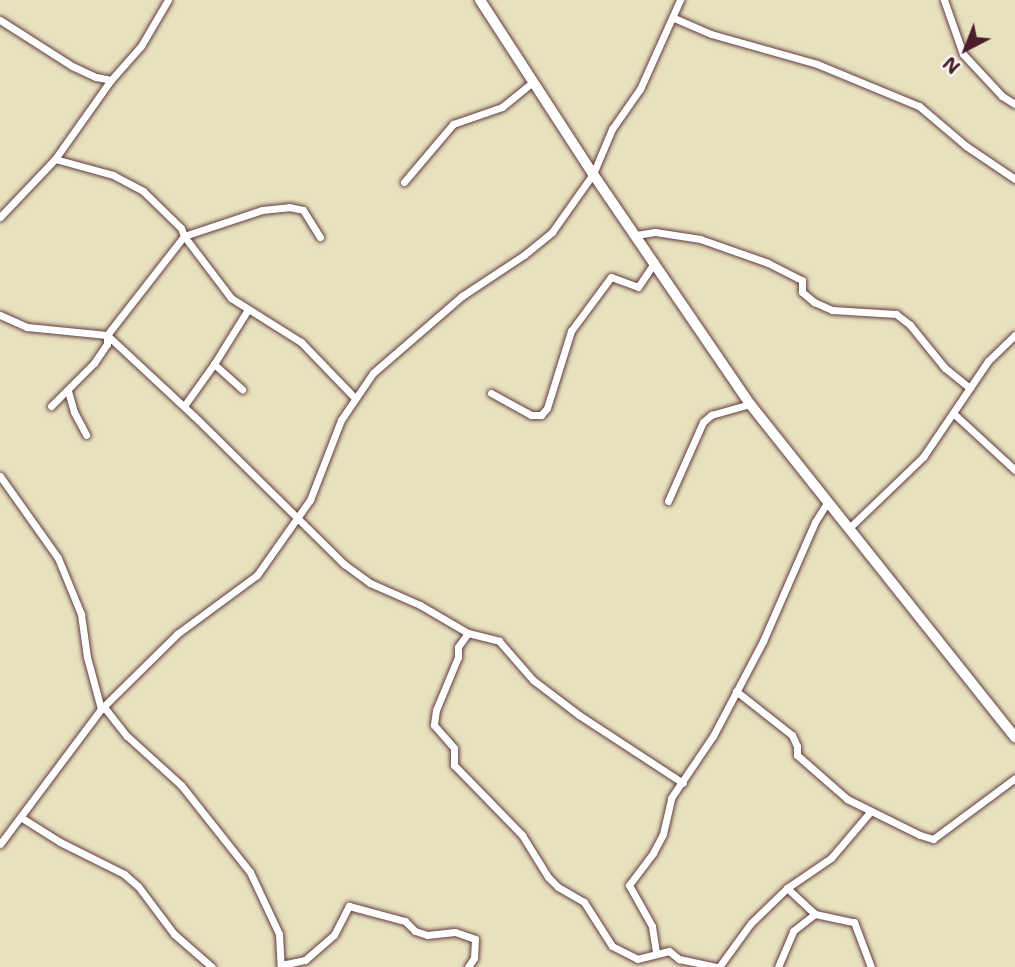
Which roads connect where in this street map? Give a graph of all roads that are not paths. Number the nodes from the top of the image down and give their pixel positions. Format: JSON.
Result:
{"nodes":[{"id":1,"x":169,"y":0,"type":"edge"},
{"id":2,"x":480,"y":0,"type":"edge"},
{"id":3,"x":680,"y":0,"type":"edge"},
{"id":4,"x":944,"y":0,"type":"edge"},
{"id":5,"x":674,"y":18,"type":"junction"},
{"id":6,"x":0,"y":20,"type":"edge"},
{"id":7,"x":111,"y":80,"type":"junction"},
{"id":8,"x":534,"y":81,"type":"junction"},
{"id":9,"x":1015,"y":104,"type":"edge"},
{"id":10,"x":55,"y":159,"type":"junction"},
{"id":11,"x":593,"y":174,"type":"junction"},
{"id":12,"x":1015,"y":179,"type":"edge"},
{"id":13,"x":404,"y":182,"type":"dead end"},
{"id":14,"x":0,"y":217,"type":"edge"},
{"id":15,"x":636,"y":235,"type":"junction"},
{"id":16,"x":184,"y":236,"type":"junction"},
{"id":17,"x":320,"y":237,"type":"dead end"},
{"id":18,"x":655,"y":262,"type":"junction"},
{"id":19,"x":247,"y":311,"type":"junction"},
{"id":20,"x":0,"y":314,"type":"edge"},
{"id":21,"x":107,"y":335,"type":"junction"},
{"id":22,"x":1015,"y":335,"type":"edge"},
{"id":23,"x":214,"y":365,"type":"junction"},
{"id":24,"x":970,"y":388,"type":"junction"},
{"id":25,"x":243,"y":389,"type":"dead end"},
{"id":26,"x":68,"y":391,"type":"junction"},
{"id":27,"x":491,"y":393,"type":"dead end"},
{"id":28,"x":354,"y":397,"type":"junction"},
{"id":29,"x":750,"y":404,"type":"junction"},
{"id":30,"x":51,"y":406,"type":"dead end"},
{"id":31,"x":184,"y":407,"type":"junction"},
{"id":32,"x":953,"y":412,"type":"junction"},
{"id":33,"x":86,"y":435,"type":"dead end"},
{"id":34,"x":1015,"y":470,"type":"edge"},
{"id":35,"x":0,"y":476,"type":"edge"},
{"id":36,"x":668,"y":501,"type":"dead end"},
{"id":37,"x":828,"y":501,"type":"junction"},
{"id":38,"x":297,"y":518,"type":"junction"},
{"id":39,"x":849,"y":528,"type":"junction"},
{"id":40,"x":468,"y":633,"type":"junction"},
{"id":41,"x":736,"y":691,"type":"junction"},
{"id":42,"x":102,"y":708,"type":"junction"},
{"id":43,"x":1015,"y":737,"type":"edge"},
{"id":44,"x":1015,"y":778,"type":"edge"},
{"id":45,"x":683,"y":783,"type":"junction"},
{"id":46,"x":870,"y":812,"type":"junction"},
{"id":47,"x":22,"y":818,"type":"junction"},
{"id":48,"x":0,"y":844,"type":"edge"},
{"id":49,"x":787,"y":888,"type":"junction"},
{"id":50,"x":815,"y":914,"type":"junction"},
{"id":51,"x":656,"y":952,"type":"junction"},
{"id":52,"x":281,"y":966,"type":"edge"},
{"id":53,"x":212,"y":967,"type":"edge"},
{"id":54,"x":468,"y":967,"type":"edge"},
{"id":55,"x":718,"y":967,"type":"edge"},
{"id":56,"x":778,"y":967,"type":"edge"},
{"id":57,"x":871,"y":967,"type":"edge"}],
"edges":[{"from":1,"to":7,"type":"street"},
{"from":2,"to":8,"type":"main road"},
{"from":3,"to":5,"type":"street"},
{"from":4,"to":9,"type":"street"},
{"from":5,"to":11,"type":"street"},
{"from":5,"to":12,"type":"street"},
{"from":6,"to":7,"type":"street"},
{"from":7,"to":10,"type":"street"},
{"from":8,"to":11,"type":"main road"},
{"from":8,"to":13,"type":"street"},
{"from":10,"to":14,"type":"street"},
{"from":10,"to":16,"type":"street"},
{"from":11,"to":15,"type":"main road"},
{"from":11,"to":28,"type":"street"},
{"from":15,"to":18,"type":"main road"},
{"from":15,"to":24,"type":"street"},
{"from":16,"to":17,"type":"street"},
{"from":16,"to":19,"type":"street"},
{"from":16,"to":21,"type":"street"},
{"from":18,"to":27,"type":"street"},
{"from":18,"to":29,"type":"main road"},
{"from":19,"to":23,"type":"street"},
{"from":19,"to":28,"type":"street"},
{"from":20,"to":21,"type":"street"},
{"from":21,"to":26,"type":"street"},
{"from":21,"to":31,"type":"street"},
{"from":22,"to":24,"type":"street"},
{"from":23,"to":25,"type":"street"},
{"from":23,"to":31,"type":"street"},
{"from":24,"to":32,"type":"street"},
{"from":26,"to":30,"type":"street"},
{"from":26,"to":33,"type":"street"},
{"from":28,"to":38,"type":"street"},
{"from":29,"to":36,"type":"street"},
{"from":29,"to":37,"type":"main road"},
{"from":31,"to":38,"type":"street"},
{"from":32,"to":34,"type":"street"},
{"from":32,"to":39,"type":"street"},
{"from":35,"to":42,"type":"street"},
{"from":37,"to":39,"type":"main road"},
{"from":37,"to":41,"type":"street"},
{"from":38,"to":40,"type":"street"},
{"from":38,"to":42,"type":"street"},
{"from":39,"to":43,"type":"main road"},
{"from":40,"to":45,"type":"street"},
{"from":40,"to":51,"type":"street"},
{"from":41,"to":45,"type":"street"},
{"from":41,"to":46,"type":"street"},
{"from":42,"to":47,"type":"street"},
{"from":42,"to":52,"type":"street"},
{"from":44,"to":46,"type":"street"},
{"from":45,"to":51,"type":"street"},
{"from":46,"to":49,"type":"street"},
{"from":47,"to":48,"type":"street"},
{"from":47,"to":53,"type":"street"},
{"from":49,"to":50,"type":"street"},
{"from":49,"to":55,"type":"street"},
{"from":50,"to":56,"type":"street"},
{"from":50,"to":57,"type":"street"},
{"from":51,"to":55,"type":"street"},
{"from":52,"to":54,"type":"street"}]}
